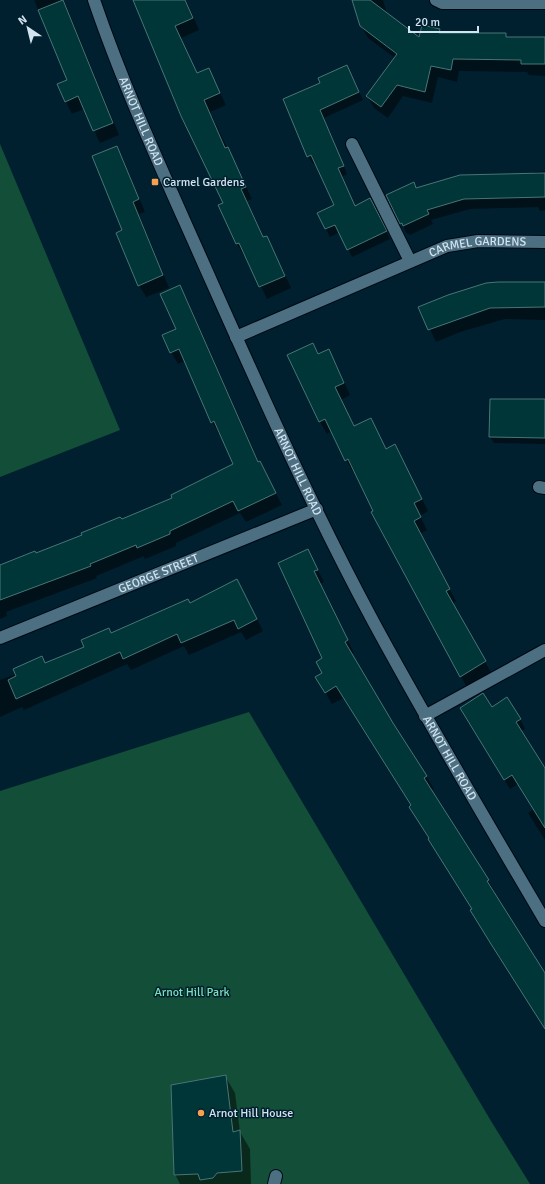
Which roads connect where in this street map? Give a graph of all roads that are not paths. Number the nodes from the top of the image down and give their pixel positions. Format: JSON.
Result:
{"nodes":[{"id":1,"x":94,"y":0,"type":"edge"},
{"id":2,"x":436,"y":0,"type":"edge"},
{"id":3,"x":545,"y":3,"type":"edge"},
{"id":4,"x":352,"y":144,"type":"dead end"},
{"id":5,"x":545,"y":242,"type":"edge"},
{"id":6,"x":410,"y":261,"type":"junction"},
{"id":7,"x":236,"y":337,"type":"junction"},
{"id":8,"x":317,"y":509,"type":"junction"},
{"id":9,"x":0,"y":638,"type":"edge"},
{"id":10,"x":545,"y":650,"type":"edge"},
{"id":11,"x":425,"y":716,"type":"junction"},
{"id":12,"x":545,"y":921,"type":"edge"}],
"edges":[{"from":1,"to":7,"type":"street","name":"ARNOT HILL ROAD"},
{"from":2,"to":3,"type":"street"},
{"from":4,"to":6,"type":"street"},
{"from":5,"to":6,"type":"street","name":"CARMEL GARDENS"},
{"from":6,"to":7,"type":"street","name":"CARMEL GARDENS"},
{"from":7,"to":8,"type":"street","name":"ARNOT HILL ROAD"},
{"from":8,"to":9,"type":"street","name":"GEORGE STREET"},
{"from":8,"to":11,"type":"street","name":"ARNOT HILL ROAD"},
{"from":10,"to":11,"type":"street"},
{"from":11,"to":12,"type":"street","name":"ARNOT HILL ROAD"}]}
